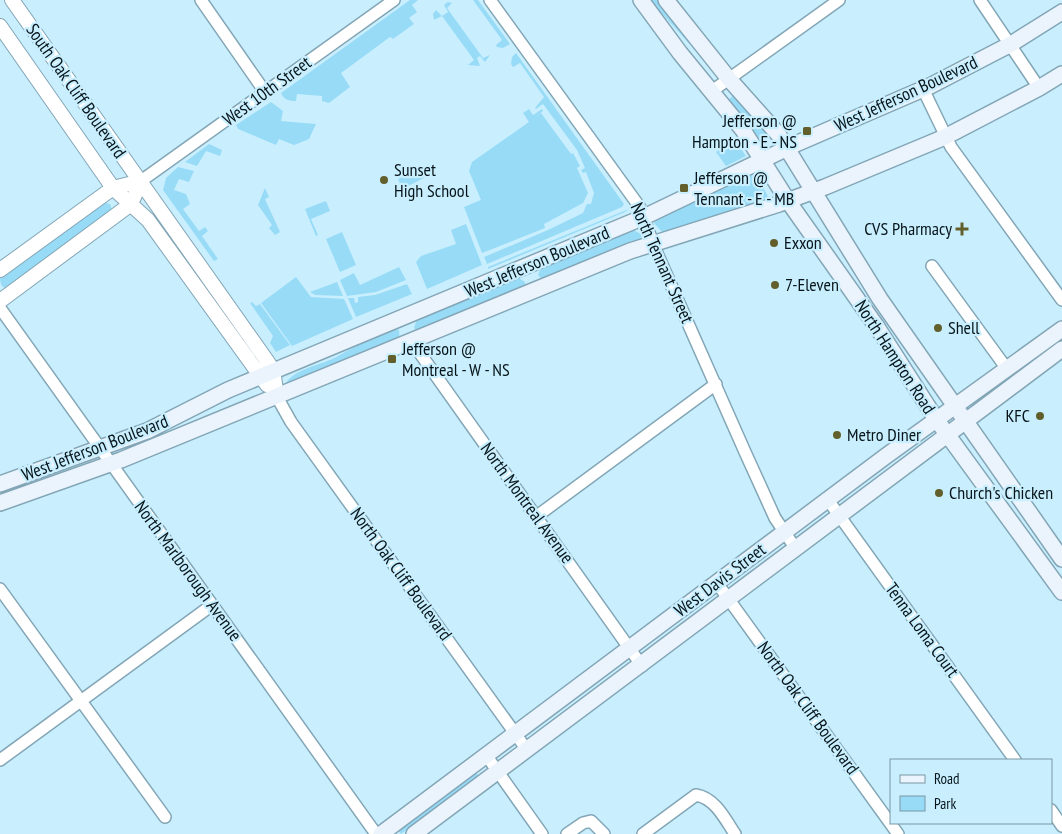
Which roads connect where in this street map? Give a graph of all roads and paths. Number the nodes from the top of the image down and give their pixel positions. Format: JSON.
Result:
{"nodes":[{"id":1,"x":12,"y":0,"type":"edge"},
{"id":2,"x":201,"y":0,"type":"edge"},
{"id":3,"x":394,"y":0,"type":"edge"},
{"id":4,"x":490,"y":0,"type":"edge"},
{"id":5,"x":641,"y":0,"type":"edge"},
{"id":6,"x":666,"y":0,"type":"edge"},
{"id":7,"x":839,"y":0,"type":"edge"},
{"id":8,"x":980,"y":0,"type":"edge"},
{"id":9,"x":1062,"y":12,"type":"edge"},
{"id":10,"x":0,"y":26,"type":"edge"},
{"id":11,"x":1011,"y":44,"type":"junction"},
{"id":12,"x":1062,"y":74,"type":"edge"},
{"id":13,"x":729,"y":79,"type":"junction"},
{"id":14,"x":1039,"y":88,"type":"junction"},
{"id":15,"x":922,"y":89,"type":"junction"},
{"id":16,"x":712,"y":91,"type":"junction"},
{"id":17,"x":265,"y":92,"type":"junction"},
{"id":18,"x":945,"y":137,"type":"junction"},
{"id":19,"x":787,"y":148,"type":"junction"},
{"id":20,"x":763,"y":159,"type":"junction"},
{"id":21,"x":141,"y":181,"type":"junction"},
{"id":22,"x":113,"y":188,"type":"junction"},
{"id":23,"x":813,"y":192,"type":"junction"},
{"id":24,"x":788,"y":201,"type":"junction"},
{"id":25,"x":131,"y":204,"type":"junction"},
{"id":26,"x":644,"y":217,"type":"junction"},
{"id":27,"x":653,"y":243,"type":"junction"},
{"id":28,"x":528,"y":266,"type":"junction"},
{"id":29,"x":932,"y":266,"type":"dead end"},
{"id":30,"x":0,"y":270,"type":"edge"},
{"id":31,"x":538,"y":291,"type":"junction"},
{"id":32,"x":1062,"y":300,"type":"edge"},
{"id":33,"x":0,"y":301,"type":"edge"},
{"id":34,"x":0,"y":308,"type":"edge"},
{"id":35,"x":406,"y":317,"type":"junction"},
{"id":36,"x":1062,"y":329,"type":"edge"},
{"id":37,"x":412,"y":342,"type":"junction"},
{"id":38,"x":1062,"y":349,"type":"edge"},
{"id":39,"x":1007,"y":369,"type":"junction"},
{"id":40,"x":267,"y":373,"type":"junction"},
{"id":41,"x":716,"y":384,"type":"junction"},
{"id":42,"x":277,"y":397,"type":"junction"},
{"id":43,"x":954,"y":406,"type":"junction"},
{"id":44,"x":936,"y":419,"type":"junction"},
{"id":45,"x":965,"y":422,"type":"junction"},
{"id":46,"x":948,"y":435,"type":"junction"},
{"id":47,"x":101,"y":449,"type":"junction"},
{"id":48,"x":112,"y":464,"type":"junction"},
{"id":49,"x":0,"y":484,"type":"edge"},
{"id":50,"x":828,"y":500,"type":"junction"},
{"id":51,"x":0,"y":503,"type":"edge"},
{"id":52,"x":840,"y":515,"type":"junction"},
{"id":53,"x":537,"y":516,"type":"junction"},
{"id":54,"x":784,"y":533,"type":"junction"},
{"id":55,"x":796,"y":548,"type":"junction"},
{"id":56,"x":1062,"y":559,"type":"edge"},
{"id":57,"x":718,"y":583,"type":"junction"},
{"id":58,"x":0,"y":588,"type":"edge"},
{"id":59,"x":1062,"y":592,"type":"edge"},
{"id":60,"x":729,"y":599,"type":"junction"},
{"id":61,"x":212,"y":605,"type":"junction"},
{"id":62,"x":629,"y":648,"type":"junction"},
{"id":63,"x":642,"y":666,"type":"junction"},
{"id":64,"x":82,"y":701,"type":"junction"},
{"id":65,"x":515,"y":733,"type":"junction"},
{"id":66,"x":528,"y":750,"type":"junction"},
{"id":67,"x":486,"y":756,"type":"junction"},
{"id":68,"x":1014,"y":759,"type":"edge"},
{"id":69,"x":0,"y":760,"type":"edge"},
{"id":70,"x":498,"y":772,"type":"junction"},
{"id":71,"x":1052,"y":811,"type":"edge"},
{"id":72,"x":165,"y":817,"type":"dead end"},
{"id":73,"x":890,"y":823,"type":"edge"},
{"id":74,"x":1062,"y":826,"type":"edge"},
{"id":75,"x":376,"y":834,"type":"edge"},
{"id":76,"x":381,"y":834,"type":"edge"},
{"id":77,"x":414,"y":834,"type":"edge"},
{"id":78,"x":542,"y":834,"type":"edge"},
{"id":79,"x":567,"y":834,"type":"edge"},
{"id":80,"x":604,"y":834,"type":"edge"},
{"id":81,"x":643,"y":834,"type":"edge"},
{"id":82,"x":735,"y":834,"type":"edge"}],
"edges":[{"from":1,"to":21,"type":"street","name":"South Oak Cliff Boulevard"},
{"from":2,"to":17,"type":"street"},
{"from":3,"to":17,"type":"street","name":"West 10th Street"},
{"from":4,"to":26,"type":"street","name":"North Tennant Street"},
{"from":5,"to":16,"type":"main road","name":"North Hampton Road"},
{"from":6,"to":13,"type":"main road","name":"North Hampton Road"},
{"from":7,"to":13,"type":"street"},
{"from":8,"to":11,"type":"street"},
{"from":9,"to":11,"type":"main road","name":"West Jefferson Boulevard"},
{"from":10,"to":22,"type":"street","name":"South Oak Cliff Boulevard"},
{"from":11,"to":14,"type":"street"},
{"from":11,"to":15,"type":"main road","name":"West Jefferson Boulevard"},
{"from":12,"to":14,"type":"main road","name":"West Jefferson Boulevard"},
{"from":13,"to":16,"type":"street"},
{"from":13,"to":19,"type":"main road","name":"North Hampton Road"},
{"from":14,"to":18,"type":"main road","name":"West Jefferson Boulevard"},
{"from":15,"to":18,"type":"street"},
{"from":15,"to":19,"type":"main road","name":"West Jefferson Boulevard"},
{"from":16,"to":20,"type":"main road","name":"North Hampton Road"},
{"from":17,"to":21,"type":"street","name":"West 10th Street"},
{"from":18,"to":23,"type":"main road","name":"West Jefferson Boulevard"},
{"from":18,"to":32,"type":"street"},
{"from":19,"to":20,"type":"main road","name":"West Jefferson Boulevard"},
{"from":19,"to":23,"type":"main road","name":"North Hampton Road"},
{"from":20,"to":24,"type":"main road","name":"North Hampton Road"},
{"from":20,"to":26,"type":"main road","name":"West Jefferson Boulevard"},
{"from":21,"to":22,"type":"street","name":"West 10th Street"},
{"from":21,"to":25,"type":"street"},
{"from":21,"to":40,"type":"street","name":"North Oak Cliff Boulevard"},
{"from":22,"to":25,"type":"street","name":"North Oak Cliff Boulevard"},
{"from":22,"to":30,"type":"street","name":"West 10th Street"},
{"from":23,"to":24,"type":"main road","name":"West Jefferson Boulevard"},
{"from":23,"to":43,"type":"main road","name":"North Hampton Road"},
{"from":24,"to":27,"type":"main road","name":"West Jefferson Boulevard"},
{"from":24,"to":44,"type":"main road","name":"North Hampton Road"},
{"from":25,"to":33,"type":"street"},
{"from":25,"to":40,"type":"street","name":"North Oak Cliff Boulevard"},
{"from":26,"to":27,"type":"street","name":"North Tennant Street"},
{"from":26,"to":28,"type":"main road","name":"West Jefferson Boulevard"},
{"from":27,"to":31,"type":"main road","name":"West Jefferson Boulevard"},
{"from":27,"to":41,"type":"street","name":"North Tennant Street"},
{"from":28,"to":31,"type":"main road"},
{"from":28,"to":35,"type":"main road","name":"West Jefferson Boulevard"},
{"from":29,"to":39,"type":"street"},
{"from":31,"to":37,"type":"main road","name":"West Jefferson Boulevard"},
{"from":34,"to":47,"type":"street","name":"North Marlborough Avenue"},
{"from":35,"to":37,"type":"main road"},
{"from":35,"to":40,"type":"main road","name":"West Jefferson Boulevard"},
{"from":36,"to":39,"type":"main road","name":"West Davis Street"},
{"from":37,"to":42,"type":"main road","name":"West Jefferson Boulevard"},
{"from":37,"to":53,"type":"street","name":"North Montreal Avenue"},
{"from":38,"to":45,"type":"main road","name":"West Davis Street"},
{"from":39,"to":43,"type":"main road","name":"West Davis Street"},
{"from":40,"to":42,"type":"street","name":"North Oak Cliff Boulevard"},
{"from":40,"to":47,"type":"main road","name":"West Jefferson Boulevard"},
{"from":41,"to":53,"type":"street"},
{"from":41,"to":54,"type":"street","name":"North Tennant Street"},
{"from":42,"to":48,"type":"main road","name":"West Jefferson Boulevard"},
{"from":42,"to":65,"type":"street","name":"North Oak Cliff Boulevard"},
{"from":43,"to":44,"type":"main road","name":"West Davis Street"},
{"from":43,"to":45,"type":"main road","name":"North Hampton Road"},
{"from":44,"to":46,"type":"main road","name":"North Hampton Road"},
{"from":44,"to":50,"type":"main road","name":"West Davis Street"},
{"from":45,"to":46,"type":"main road","name":"West Davis Street"},
{"from":45,"to":56,"type":"main road","name":"North Hampton Road"},
{"from":46,"to":52,"type":"main road","name":"West Davis Street"},
{"from":46,"to":59,"type":"main road","name":"North Hampton Road"},
{"from":47,"to":48,"type":"street","name":"North Marlborough Avenue"},
{"from":47,"to":49,"type":"main road","name":"West Jefferson Boulevard"},
{"from":48,"to":51,"type":"main road","name":"West Jefferson Boulevard"},
{"from":48,"to":61,"type":"street","name":"North Marlborough Avenue"},
{"from":50,"to":52,"type":"street","name":"Tenna Loma Court"},
{"from":50,"to":54,"type":"main road","name":"West Davis Street"},
{"from":52,"to":55,"type":"main road","name":"West Davis Street"},
{"from":52,"to":68,"type":"street","name":"Tenna Loma Court"},
{"from":53,"to":62,"type":"street","name":"North Montreal Avenue"},
{"from":54,"to":55,"type":"street","name":"North Tennant Street"},
{"from":54,"to":57,"type":"main road","name":"West Davis Street"},
{"from":55,"to":60,"type":"main road","name":"West Davis Street"},
{"from":57,"to":60,"type":"street","name":"North Oak Cliff Boulevard"},
{"from":57,"to":62,"type":"main road","name":"West Davis Street"},
{"from":58,"to":64,"type":"street"},
{"from":60,"to":63,"type":"main road","name":"West Davis Street"},
{"from":60,"to":73,"type":"street","name":"North Oak Cliff Boulevard"},
{"from":61,"to":64,"type":"street"},
{"from":61,"to":75,"type":"street","name":"North Marlborough Avenue"},
{"from":62,"to":63,"type":"street","name":"North Montreal Avenue"},
{"from":62,"to":65,"type":"main road","name":"West Davis Street"},
{"from":63,"to":66,"type":"main road","name":"West Davis Street"},
{"from":64,"to":69,"type":"street"},
{"from":64,"to":72,"type":"street"},
{"from":65,"to":66,"type":"street","name":"North Oak Cliff Boulevard"},
{"from":65,"to":67,"type":"main road","name":"West Davis Street"},
{"from":66,"to":70,"type":"main road","name":"West Davis Street"},
{"from":67,"to":70,"type":"street"},
{"from":67,"to":76,"type":"main road","name":"West Davis Street"},
{"from":70,"to":77,"type":"main road","name":"West Davis Street"},
{"from":70,"to":78,"type":"street"},
{"from":71,"to":74,"type":"street"},
{"from":79,"to":80,"type":"street"},
{"from":81,"to":82,"type":"street"}]}
